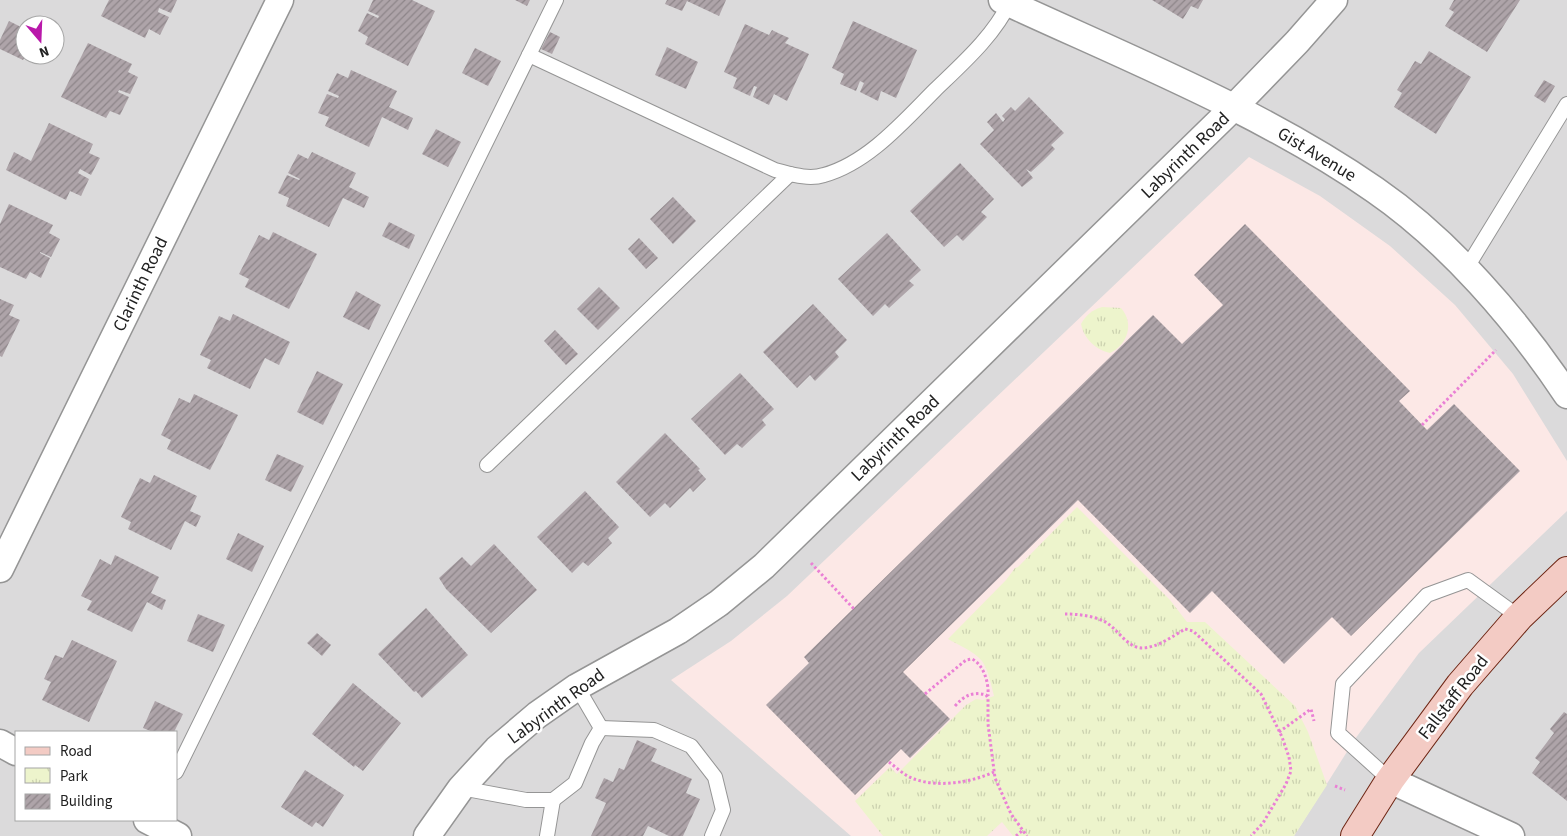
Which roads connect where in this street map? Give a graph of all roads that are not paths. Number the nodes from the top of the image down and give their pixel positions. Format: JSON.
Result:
{"nodes":[{"id":1,"x":280,"y":0,"type":"edge"},
{"id":2,"x":556,"y":0,"type":"edge"},
{"id":3,"x":1334,"y":0,"type":"edge"},
{"id":4,"x":1008,"y":1,"type":"edge"},
{"id":5,"x":529,"y":55,"type":"junction"},
{"id":6,"x":1567,"y":104,"type":"edge"},
{"id":7,"x":1234,"y":107,"type":"junction"},
{"id":8,"x":790,"y":174,"type":"junction"},
{"id":9,"x":1466,"y":269,"type":"junction"},
{"id":10,"x":1567,"y":395,"type":"edge"},
{"id":11,"x":487,"y":466,"type":"dead end"},
{"id":12,"x":0,"y":569,"type":"edge"},
{"id":13,"x":1567,"y":571,"type":"edge"},
{"id":14,"x":1519,"y":617,"type":"junction"},
{"id":15,"x":577,"y":687,"type":"junction"},
{"id":16,"x":601,"y":728,"type":"junction"},
{"id":17,"x":0,"y":743,"type":"edge"},
{"id":18,"x":15,"y":751,"type":"edge"},
{"id":19,"x":178,"y":768,"type":"edge"},
{"id":20,"x":1390,"y":780,"type":"junction"},
{"id":21,"x":461,"y":788,"type":"junction"},
{"id":22,"x":552,"y":800,"type":"junction"},
{"id":23,"x":151,"y":821,"type":"edge"},
{"id":24,"x":178,"y":836,"type":"edge"},
{"id":25,"x":427,"y":836,"type":"edge"},
{"id":26,"x":547,"y":836,"type":"edge"},
{"id":27,"x":712,"y":836,"type":"edge"},
{"id":28,"x":1355,"y":836,"type":"edge"},
{"id":29,"x":1511,"y":836,"type":"edge"}],
"edges":[{"from":1,"to":12,"type":"street","name":"Clarinth Road"},
{"from":2,"to":5,"type":"lane"},
{"from":3,"to":7,"type":"street","name":"Labyrinth Road"},
{"from":4,"to":7,"type":"street","name":"Gist Avenue"},
{"from":4,"to":8,"type":"lane"},
{"from":5,"to":8,"type":"lane"},
{"from":5,"to":19,"type":"lane"},
{"from":6,"to":9,"type":"lane"},
{"from":7,"to":9,"type":"street","name":"Gist Avenue"},
{"from":7,"to":15,"type":"street","name":"Labyrinth Road"},
{"from":8,"to":11,"type":"lane"},
{"from":9,"to":10,"type":"street","name":"Gist Avenue"},
{"from":13,"to":14,"type":"street","name":"Fallstaff Road"},
{"from":14,"to":20,"type":"street","name":"Fallstaff Road"},
{"from":14,"to":20,"type":"lane"},
{"from":15,"to":16,"type":"lane"},
{"from":15,"to":21,"type":"street","name":"Labyrinth Road"},
{"from":16,"to":22,"type":"lane"},
{"from":16,"to":27,"type":"lane"},
{"from":17,"to":18,"type":"street"},
{"from":20,"to":28,"type":"street","name":"Fallstaff Road"},
{"from":20,"to":29,"type":"street"},
{"from":21,"to":22,"type":"lane"},
{"from":21,"to":25,"type":"street","name":"Labyrinth Road"},
{"from":22,"to":26,"type":"lane"},
{"from":23,"to":24,"type":"street"}]}
